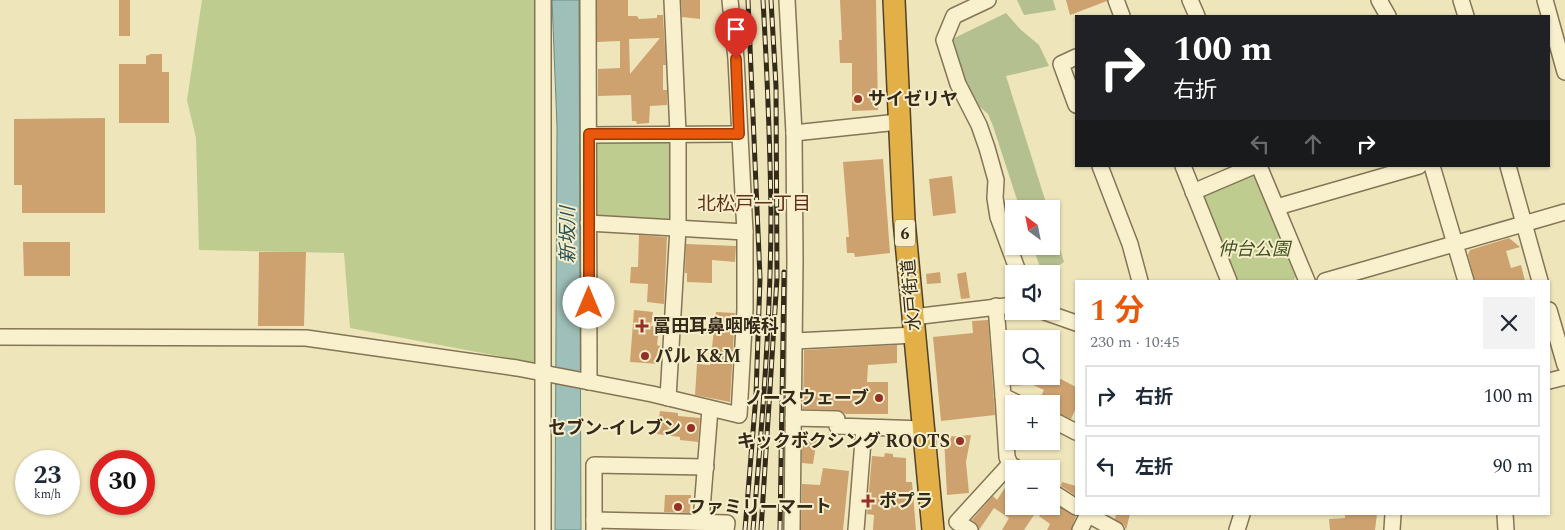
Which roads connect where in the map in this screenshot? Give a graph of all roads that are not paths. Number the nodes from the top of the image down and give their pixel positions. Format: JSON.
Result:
{"nodes":[{"id":1,"x":543,"y":0,"type":"edge"},
{"id":2,"x":588,"y":0,"type":"edge"},
{"id":3,"x":672,"y":0,"type":"edge"},
{"id":4,"x":730,"y":0,"type":"edge"},
{"id":5,"x":787,"y":0,"type":"edge"},
{"id":6,"x":894,"y":0,"type":"edge"},
{"id":7,"x":988,"y":0,"type":"edge"},
{"id":8,"x":1116,"y":0,"type":"edge"},
{"id":9,"x":1190,"y":0,"type":"edge"},
{"id":10,"x":1379,"y":0,"type":"edge"},
{"id":11,"x":1462,"y":0,"type":"edge"},
{"id":12,"x":1545,"y":0,"type":"edge"},
{"id":13,"x":1122,"y":15,"type":"edge"},
{"id":14,"x":1197,"y":15,"type":"edge"},
{"id":15,"x":1387,"y":15,"type":"edge"},
{"id":16,"x":1466,"y":15,"type":"edge"},
{"id":17,"x":1549,"y":15,"type":"edge"},
{"id":18,"x":1550,"y":18,"type":"edge"},
{"id":19,"x":1075,"y":57,"type":"edge"},
{"id":20,"x":1565,"y":72,"type":"edge"},
{"id":21,"x":1075,"y":102,"type":"edge"},
{"id":22,"x":898,"y":122,"type":"junction"},
{"id":23,"x":678,"y":133,"type":"junction"},
{"id":24,"x":794,"y":133,"type":"junction"},
{"id":25,"x":589,"y":134,"type":"junction"},
{"id":26,"x":739,"y":134,"type":"junction"},
{"id":27,"x":1100,"y":167,"type":"edge"},
{"id":28,"x":1183,"y":167,"type":"edge"},
{"id":29,"x":1252,"y":167,"type":"edge"},
{"id":30,"x":1259,"y":167,"type":"edge"},
{"id":31,"x":1416,"y":167,"type":"edge"},
{"id":32,"x":1432,"y":167,"type":"edge"},
{"id":33,"x":1508,"y":167,"type":"edge"},
{"id":34,"x":1193,"y":192,"type":"junction"},
{"id":35,"x":1277,"y":207,"type":"junction"},
{"id":36,"x":1565,"y":212,"type":"edge"},
{"id":37,"x":588,"y":223,"type":"junction"},
{"id":38,"x":1524,"y":223,"type":"junction"},
{"id":39,"x":678,"y":228,"type":"junction"},
{"id":40,"x":745,"y":232,"type":"junction"},
{"id":41,"x":1455,"y":244,"type":"junction"},
{"id":42,"x":1016,"y":265,"type":"edge"},
{"id":43,"x":1140,"y":280,"type":"edge"},
{"id":44,"x":1229,"y":280,"type":"edge"},
{"id":45,"x":1307,"y":280,"type":"edge"},
{"id":46,"x":1329,"y":280,"type":"edge"},
{"id":47,"x":1466,"y":280,"type":"edge"},
{"id":48,"x":1540,"y":280,"type":"edge"},
{"id":49,"x":996,"y":306,"type":"junction"},
{"id":50,"x":1005,"y":306,"type":"edge"},
{"id":51,"x":1550,"y":313,"type":"edge"},
{"id":52,"x":1060,"y":318,"type":"edge"},
{"id":53,"x":1075,"y":324,"type":"edge"},
{"id":54,"x":914,"y":326,"type":"junction"},
{"id":55,"x":0,"y":337,"type":"edge"},
{"id":56,"x":795,"y":341,"type":"junction"},
{"id":57,"x":1565,"y":365,"type":"edge"},
{"id":58,"x":542,"y":373,"type":"junction"},
{"id":59,"x":1565,"y":377,"type":"edge"},
{"id":60,"x":1550,"y":381,"type":"edge"},
{"id":61,"x":589,"y":382,"type":"junction"},
{"id":62,"x":1004,"y":396,"type":"joint"},
{"id":63,"x":668,"y":398,"type":"junction"},
{"id":64,"x":710,"y":409,"type":"junction"},
{"id":65,"x":793,"y":418,"type":"junction"},
{"id":66,"x":1060,"y":424,"type":"edge"},
{"id":67,"x":864,"y":428,"type":"junction"},
{"id":68,"x":923,"y":429,"type":"junction"},
{"id":69,"x":1075,"y":431,"type":"edge"},
{"id":70,"x":1009,"y":460,"type":"edge"},
{"id":71,"x":706,"y":467,"type":"junction"},
{"id":72,"x":1005,"y":475,"type":"edge"},
{"id":73,"x":1060,"y":497,"type":"edge"},
{"id":74,"x":1075,"y":506,"type":"edge"},
{"id":75,"x":1087,"y":515,"type":"edge"},
{"id":76,"x":1089,"y":515,"type":"edge"},
{"id":77,"x":1242,"y":515,"type":"edge"},
{"id":78,"x":1393,"y":515,"type":"edge"},
{"id":79,"x":1505,"y":515,"type":"edge"},
{"id":80,"x":701,"y":522,"type":"junction"},
{"id":81,"x":957,"y":522,"type":"junction"},
{"id":82,"x":594,"y":525,"type":"edge"},
{"id":83,"x":654,"y":525,"type":"edge"},
{"id":84,"x":933,"y":527,"type":"edge"},
{"id":85,"x":543,"y":530,"type":"edge"},
{"id":86,"x":726,"y":530,"type":"edge"},
{"id":87,"x":792,"y":530,"type":"edge"},
{"id":88,"x":856,"y":530,"type":"edge"},
{"id":89,"x":970,"y":530,"type":"edge"},
{"id":90,"x":1080,"y":530,"type":"edge"},
{"id":91,"x":1116,"y":530,"type":"edge"},
{"id":92,"x":1237,"y":530,"type":"edge"},
{"id":93,"x":1392,"y":530,"type":"edge"},
{"id":94,"x":1506,"y":530,"type":"edge"}],
"edges":[{"from":1,"to":58,"type":"street"},
{"from":2,"to":25,"type":"street"},
{"from":3,"to":23,"type":"street"},
{"from":4,"to":26,"type":"street"},
{"from":5,"to":24,"type":"street"},
{"from":6,"to":22,"type":"highway","name":"水戸街道","number":"6"},
{"from":7,"to":42,"type":"street"},
{"from":8,"to":13,"type":"street"},
{"from":9,"to":14,"type":"street"},
{"from":10,"to":15,"type":"street"},
{"from":11,"to":16,"type":"street"},
{"from":12,"to":17,"type":"street"},
{"from":18,"to":20,"type":"street"},
{"from":19,"to":21,"type":"street"},
{"from":22,"to":24,"type":"street"},
{"from":22,"to":54,"type":"highway","name":"水戸街道","number":"6"},
{"from":23,"to":25,"type":"street"},
{"from":23,"to":26,"type":"street"},
{"from":23,"to":39,"type":"street"},
{"from":24,"to":56,"type":"street"},
{"from":25,"to":37,"type":"street"},
{"from":26,"to":40,"type":"street"},
{"from":27,"to":43,"type":"street"},
{"from":28,"to":34,"type":"street"},
{"from":29,"to":34,"type":"street"},
{"from":30,"to":35,"type":"street"},
{"from":31,"to":35,"type":"street"},
{"from":32,"to":41,"type":"street"},
{"from":33,"to":38,"type":"street"},
{"from":34,"to":44,"type":"street"},
{"from":35,"to":45,"type":"street"},
{"from":36,"to":38,"type":"street"},
{"from":37,"to":39,"type":"street"},
{"from":37,"to":61,"type":"street"},
{"from":38,"to":41,"type":"street"},
{"from":38,"to":48,"type":"street"},
{"from":39,"to":40,"type":"street"},
{"from":39,"to":63,"type":"street"},
{"from":40,"to":64,"type":"street"},
{"from":41,"to":46,"type":"street"},
{"from":41,"to":47,"type":"street"},
{"from":49,"to":50,"type":"street"},
{"from":49,"to":54,"type":"street"},
{"from":49,"to":62,"type":"street"},
{"from":51,"to":57,"type":"street"},
{"from":52,"to":53,"type":"street"},
{"from":54,"to":56,"type":"street"},
{"from":54,"to":68,"type":"highway","name":"水戸街道","number":"6"},
{"from":55,"to":58,"type":"street"},
{"from":56,"to":65,"type":"street"},
{"from":58,"to":61,"type":"street"},
{"from":58,"to":85,"type":"street"},
{"from":59,"to":60,"type":"street"},
{"from":61,"to":63,"type":"street"},
{"from":62,"to":70,"type":"street"},
{"from":63,"to":64,"type":"street"},
{"from":64,"to":71,"type":"street"},
{"from":65,"to":67,"type":"street"},
{"from":65,"to":87,"type":"street"},
{"from":66,"to":69,"type":"street"},
{"from":67,"to":68,"type":"street"},
{"from":67,"to":88,"type":"street"},
{"from":68,"to":84,"type":"highway","name":"水戸街道","number":"6"},
{"from":71,"to":80,"type":"street"},
{"from":71,"to":82,"type":"street"},
{"from":72,"to":81,"type":"street"},
{"from":73,"to":74,"type":"street"},
{"from":75,"to":90,"type":"street"},
{"from":76,"to":91,"type":"street"},
{"from":77,"to":92,"type":"street"},
{"from":78,"to":93,"type":"street"},
{"from":79,"to":94,"type":"street"},
{"from":80,"to":83,"type":"street"},
{"from":80,"to":86,"type":"street"},
{"from":81,"to":84,"type":"street"},
{"from":81,"to":89,"type":"street"},
{"from":82,"to":83,"type":"street"}]}
